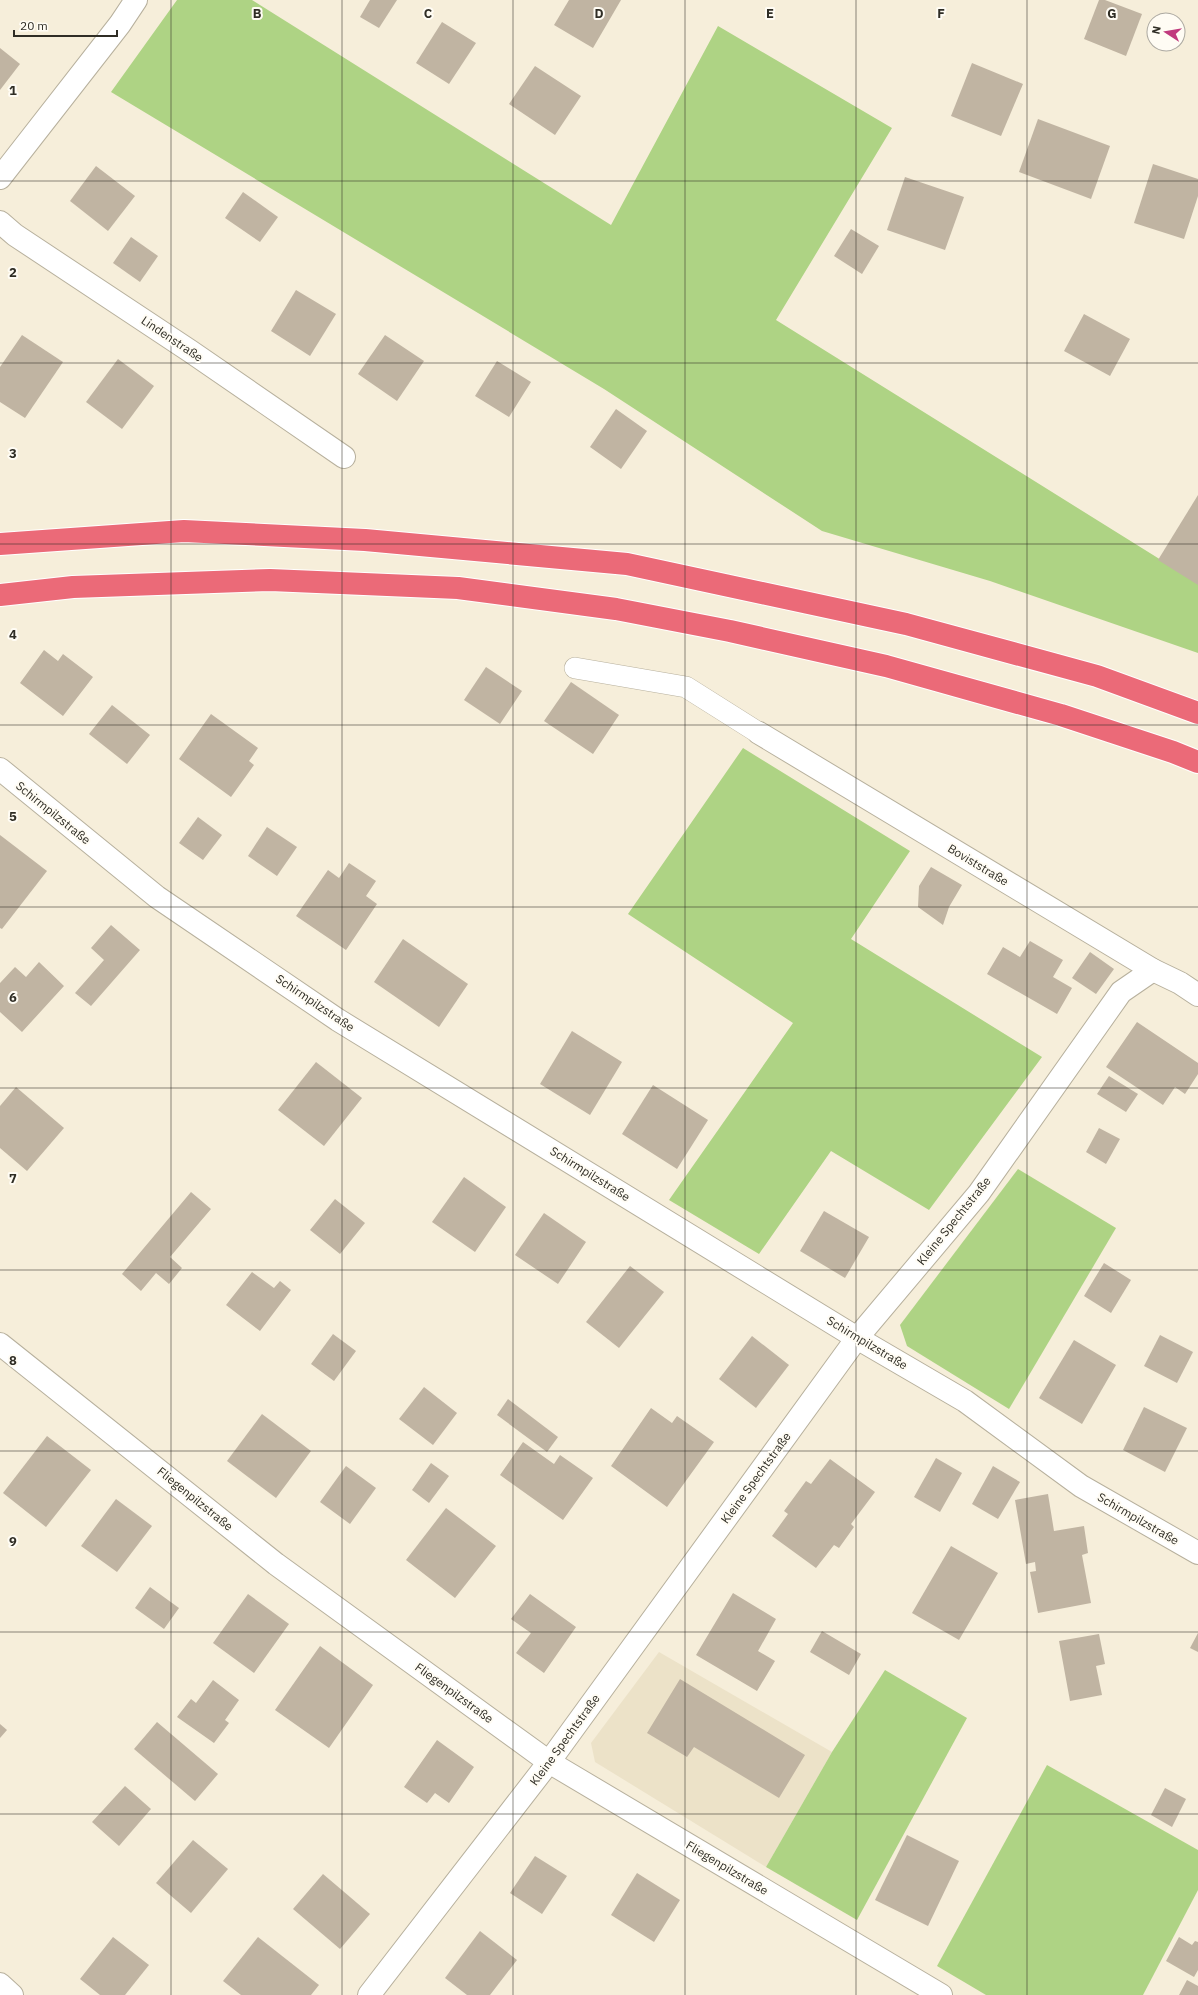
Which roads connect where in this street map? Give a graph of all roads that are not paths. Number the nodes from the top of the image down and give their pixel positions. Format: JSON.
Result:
{"nodes":[{"id":1,"x":136,"y":0,"type":"edge"},
{"id":2,"x":0,"y":178,"type":"edge"},
{"id":3,"x":0,"y":222,"type":"edge"},
{"id":4,"x":344,"y":457,"type":"dead end"},
{"id":5,"x":0,"y":544,"type":"edge"},
{"id":6,"x":0,"y":595,"type":"edge"},
{"id":7,"x":575,"y":668,"type":"dead end"},
{"id":8,"x":1198,"y":713,"type":"edge"},
{"id":9,"x":759,"y":733,"type":"joint"},
{"id":10,"x":1198,"y":762,"type":"edge"},
{"id":11,"x":0,"y":769,"type":"edge"},
{"id":12,"x":1153,"y":970,"type":"junction"},
{"id":13,"x":1198,"y":995,"type":"edge"},
{"id":14,"x":857,"y":1338,"type":"junction"},
{"id":15,"x":0,"y":1344,"type":"edge"},
{"id":16,"x":1198,"y":1553,"type":"edge"},
{"id":17,"x":549,"y":1762,"type":"junction"},
{"id":18,"x":0,"y":1984,"type":"edge"},
{"id":19,"x":12,"y":1995,"type":"edge"},
{"id":20,"x":369,"y":1995,"type":"edge"},
{"id":21,"x":941,"y":1995,"type":"edge"}],
"edges":[{"from":1,"to":2,"type":"street"},
{"from":3,"to":4,"type":"street","name":"Lindenstraße"},
{"from":5,"to":8,"type":"highway"},
{"from":6,"to":10,"type":"highway"},
{"from":7,"to":9,"type":"lane"},
{"from":9,"to":12,"type":"street","name":"Boviststraße"},
{"from":11,"to":14,"type":"street","name":"Schirmpilzstraße"},
{"from":12,"to":13,"type":"street","name":"Boviststraße"},
{"from":12,"to":14,"type":"street","name":"Kleine Spechtstraße"},
{"from":14,"to":16,"type":"street","name":"Schirmpilzstraße"},
{"from":14,"to":17,"type":"street","name":"Kleine Spechtstraße"},
{"from":15,"to":17,"type":"street","name":"Fliegenpilzstraße"},
{"from":17,"to":20,"type":"street","name":"Kleine Spechtstraße"},
{"from":17,"to":21,"type":"street","name":"Fliegenpilzstraße"},
{"from":18,"to":19,"type":"street"}]}
